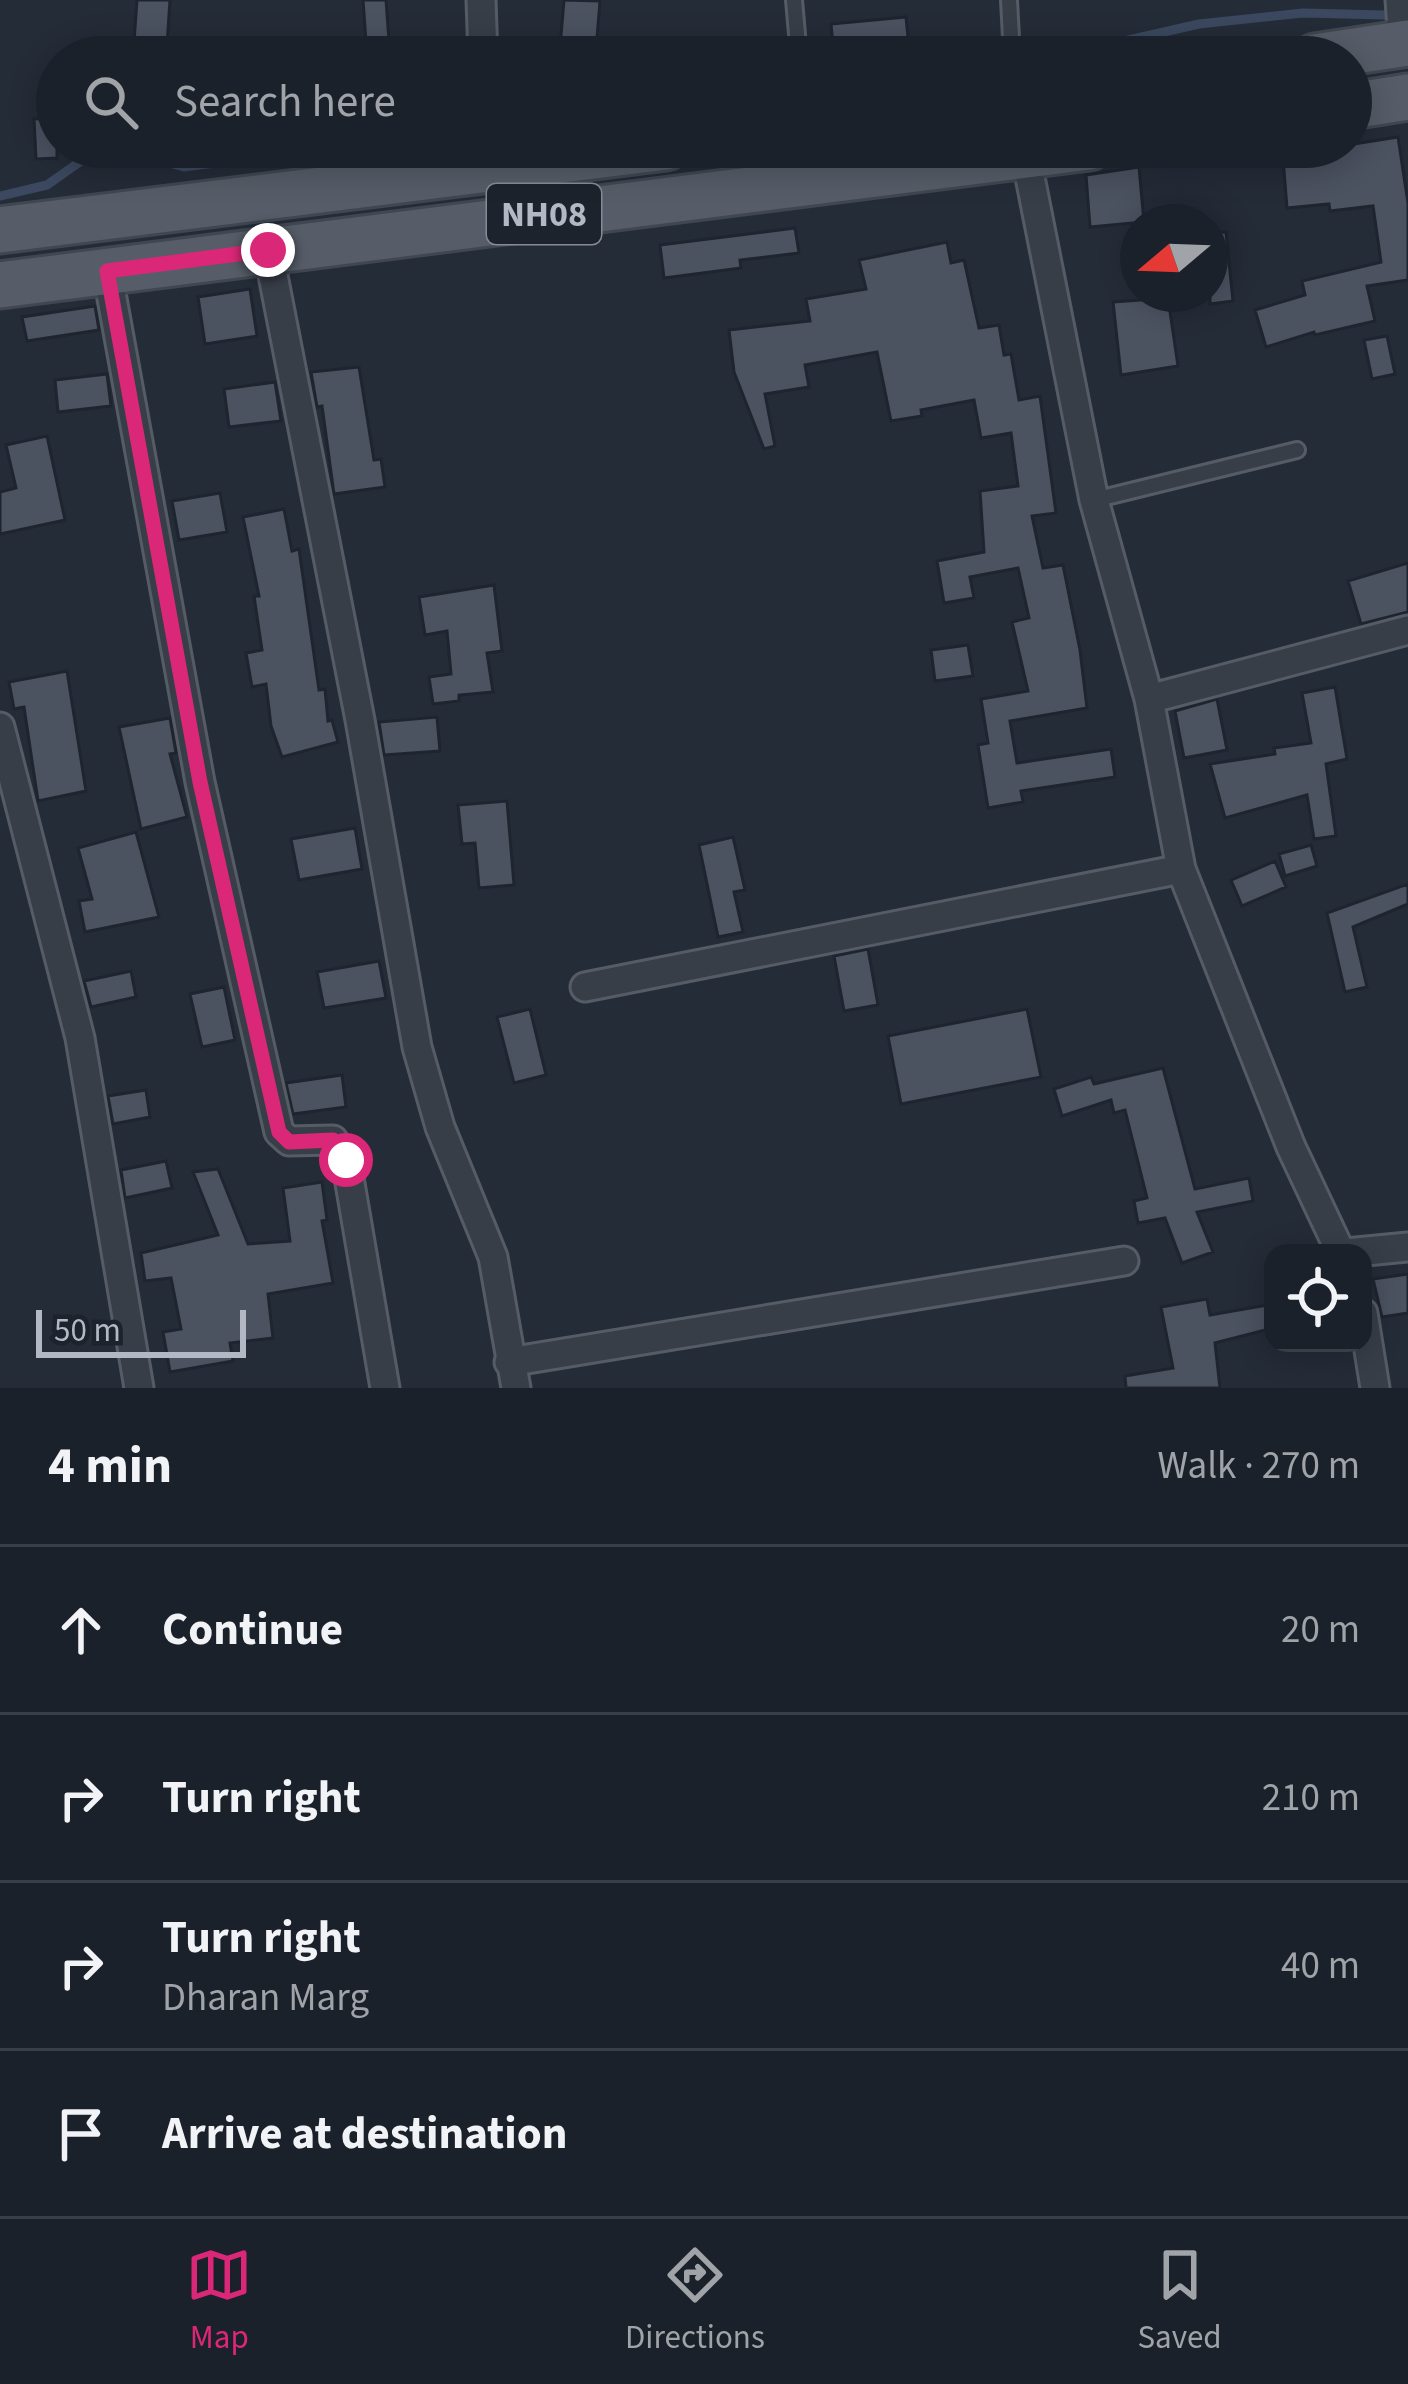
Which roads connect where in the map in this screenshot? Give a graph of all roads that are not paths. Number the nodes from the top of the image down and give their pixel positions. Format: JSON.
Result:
{"nodes":[{"id":1,"x":482,"y":0,"type":"edge"},
{"id":2,"x":794,"y":0,"type":"edge"},
{"id":3,"x":1009,"y":0,"type":"edge"},
{"id":4,"x":1404,"y":29,"type":"edge"},
{"id":5,"x":483,"y":36,"type":"edge"},
{"id":6,"x":797,"y":36,"type":"edge"},
{"id":7,"x":1011,"y":36,"type":"edge"},
{"id":8,"x":1372,"y":39,"type":"edge"},
{"id":9,"x":1408,"y":97,"type":"edge"},
{"id":10,"x":1372,"y":103,"type":"edge"},
{"id":11,"x":425,"y":168,"type":"edge"},
{"id":12,"x":902,"y":168,"type":"edge"},
{"id":13,"x":1029,"y":168,"type":"edge"},
{"id":14,"x":0,"y":230,"type":"edge"},
{"id":15,"x":268,"y":250,"type":"junction"},
{"id":16,"x":107,"y":271,"type":"junction"},
{"id":17,"x":0,"y":285,"type":"edge"},
{"id":18,"x":1297,"y":450,"type":"dead end"},
{"id":19,"x":1094,"y":500,"type":"junction"},
{"id":20,"x":1408,"y":630,"type":"edge"},
{"id":21,"x":1149,"y":699,"type":"junction"},
{"id":22,"x":0,"y":727,"type":"edge"},
{"id":23,"x":1181,"y":869,"type":"junction"},
{"id":24,"x":585,"y":987,"type":"dead end"},
{"id":25,"x":1339,"y":1244,"type":"edge"},
{"id":26,"x":1408,"y":1246,"type":"edge"},
{"id":27,"x":1372,"y":1250,"type":"edge"},
{"id":28,"x":1124,"y":1261,"type":"dead end"},
{"id":29,"x":1369,"y":1352,"type":"edge"},
{"id":30,"x":512,"y":1375,"type":"edge"},
{"id":31,"x":139,"y":1388,"type":"edge"},
{"id":32,"x":385,"y":1388,"type":"edge"},
{"id":33,"x":1375,"y":1388,"type":"edge"}],
"edges":[{"from":1,"to":5,"type":"street"},
{"from":2,"to":6,"type":"lane"},
{"from":3,"to":7,"type":"lane"},
{"from":4,"to":8,"type":"main road"},
{"from":9,"to":10,"type":"main road"},
{"from":11,"to":14,"type":"main road","number":"NH08"},
{"from":12,"to":15,"type":"main road","number":"NH08"},
{"from":13,"to":19,"type":"street"},
{"from":15,"to":16,"type":"main road","number":"NH08"},
{"from":15,"to":30,"type":"street"},
{"from":16,"to":17,"type":"main road","number":"NH08"},
{"from":16,"to":32,"type":"street"},
{"from":18,"to":19,"type":"lane"},
{"from":19,"to":21,"type":"street"},
{"from":20,"to":21,"type":"street"},
{"from":21,"to":23,"type":"street"},
{"from":22,"to":31,"type":"street"},
{"from":23,"to":24,"type":"street"},
{"from":23,"to":25,"type":"street"},
{"from":26,"to":27,"type":"street"},
{"from":28,"to":30,"type":"street"},
{"from":29,"to":33,"type":"street"}]}
